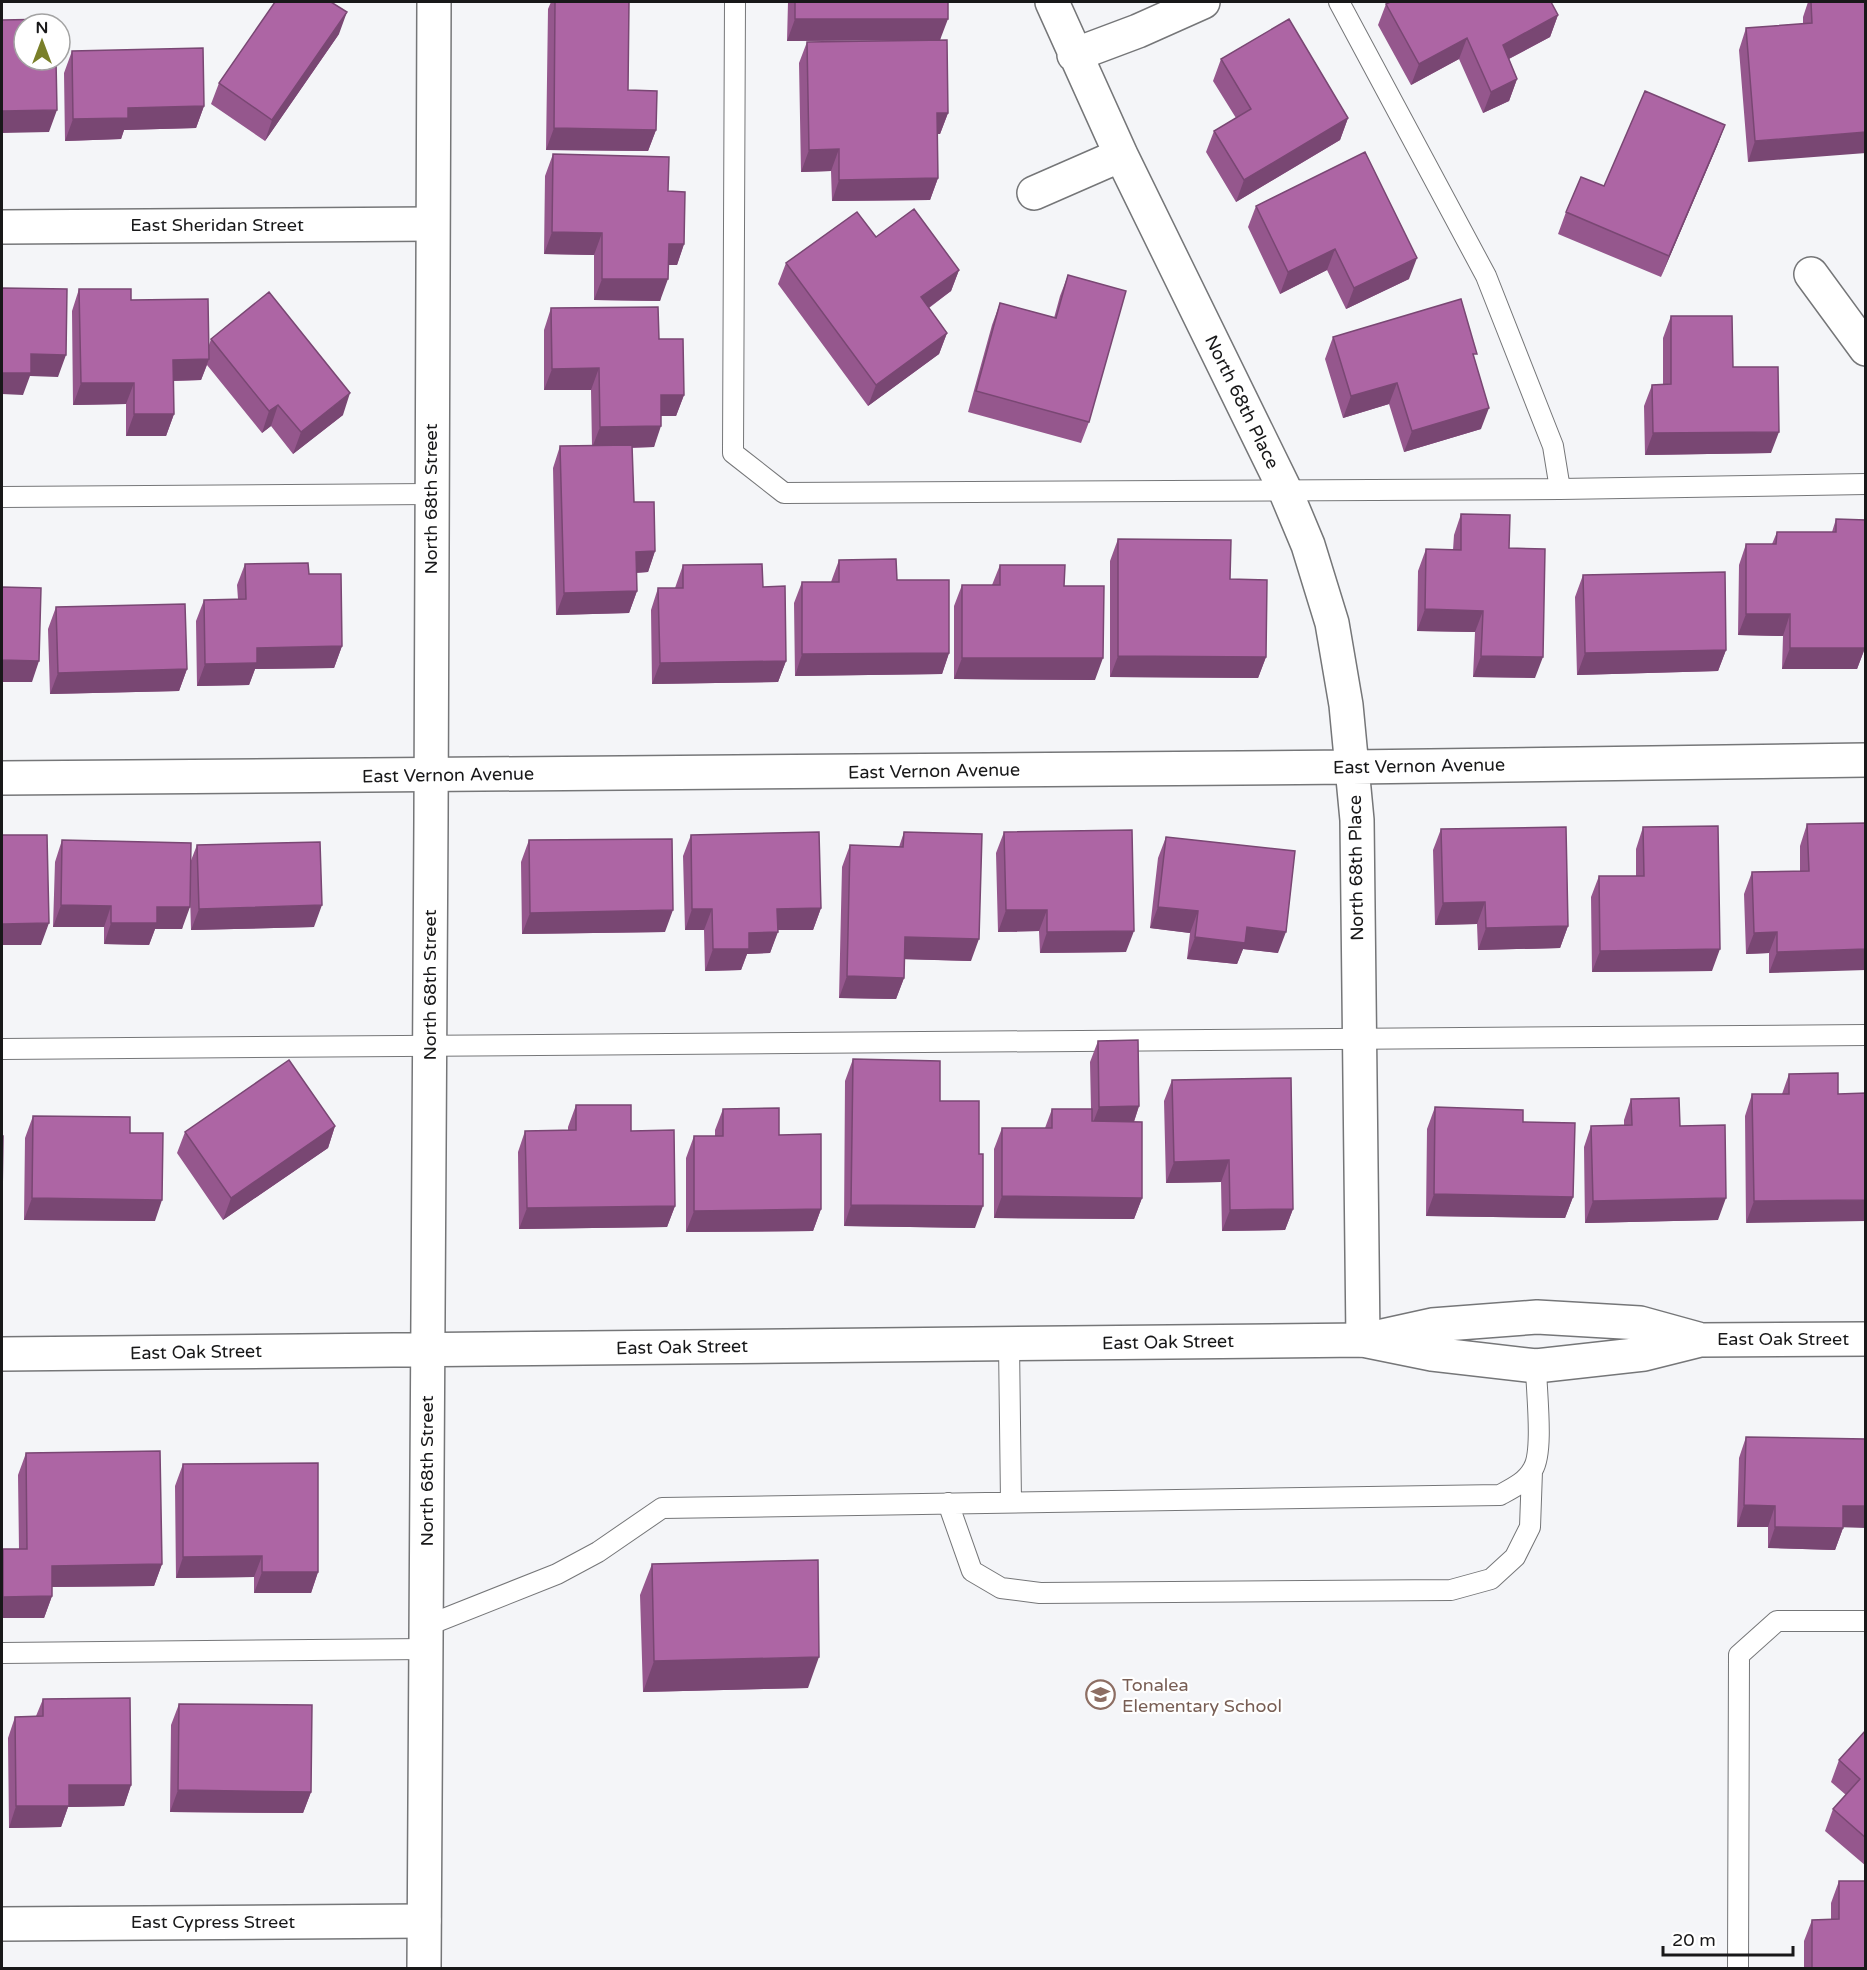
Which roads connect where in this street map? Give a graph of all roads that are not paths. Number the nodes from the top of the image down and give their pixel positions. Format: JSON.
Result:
{"nodes":[{"id":1,"x":434,"y":2,"type":"edge"},
{"id":2,"x":735,"y":2,"type":"edge"},
{"id":3,"x":1052,"y":2,"type":"edge"},
{"id":4,"x":1203,"y":2,"type":"edge"},
{"id":5,"x":1339,"y":2,"type":"edge"},
{"id":6,"x":1074,"y":55,"type":"junction"},
{"id":7,"x":1121,"y":155,"type":"junction"},
{"id":8,"x":1034,"y":193,"type":"dead end"},
{"id":9,"x":432,"y":224,"type":"junction"},
{"id":10,"x":2,"y":227,"type":"edge"},
{"id":11,"x":1810,"y":274,"type":"dead end"},
{"id":12,"x":1866,"y":349,"type":"edge"},
{"id":13,"x":1866,"y":484,"type":"edge"},
{"id":14,"x":1560,"y":489,"type":"junction"},
{"id":15,"x":1285,"y":490,"type":"junction"},
{"id":16,"x":431,"y":494,"type":"junction"},
{"id":17,"x":2,"y":497,"type":"edge"},
{"id":18,"x":1866,"y":760,"type":"edge"},
{"id":19,"x":1352,"y":767,"type":"junction"},
{"id":20,"x":431,"y":775,"type":"junction"},
{"id":21,"x":2,"y":778,"type":"edge"},
{"id":22,"x":1866,"y":1035,"type":"edge"},
{"id":23,"x":1359,"y":1040,"type":"junction"},
{"id":24,"x":430,"y":1044,"type":"junction"},
{"id":25,"x":2,"y":1049,"type":"edge"},
{"id":26,"x":1866,"y":1339,"type":"edge"},
{"id":27,"x":1363,"y":1340,"type":"junction"},
{"id":28,"x":1700,"y":1340,"type":"junction"},
{"id":29,"x":1009,"y":1344,"type":"junction"},
{"id":30,"x":427,"y":1350,"type":"junction"},
{"id":31,"x":2,"y":1354,"type":"edge"},
{"id":32,"x":1536,"y":1366,"type":"junction"},
{"id":33,"x":1532,"y":1471,"type":"junction"},
{"id":34,"x":1011,"y":1502,"type":"junction"},
{"id":35,"x":948,"y":1503,"type":"junction"},
{"id":36,"x":1866,"y":1621,"type":"edge"},
{"id":37,"x":426,"y":1638,"type":"junction"},
{"id":38,"x":2,"y":1653,"type":"edge"},
{"id":39,"x":424,"y":1921,"type":"junction"},
{"id":40,"x":2,"y":1924,"type":"edge"},
{"id":41,"x":424,"y":1968,"type":"edge"},
{"id":42,"x":1738,"y":1968,"type":"edge"}],
"edges":[{"from":1,"to":9,"type":"street","name":"North 68th Street"},
{"from":2,"to":15,"type":"lane"},
{"from":3,"to":6,"type":"street","name":"North 68th Place"},
{"from":4,"to":6,"type":"street"},
{"from":5,"to":14,"type":"lane"},
{"from":6,"to":7,"type":"street","name":"North 68th Place"},
{"from":7,"to":8,"type":"street"},
{"from":7,"to":15,"type":"street","name":"North 68th Place"},
{"from":9,"to":10,"type":"street","name":"East Sheridan Street"},
{"from":9,"to":16,"type":"street","name":"North 68th Street"},
{"from":11,"to":12,"type":"street"},
{"from":13,"to":14,"type":"lane"},
{"from":14,"to":15,"type":"lane"},
{"from":15,"to":19,"type":"street","name":"North 68th Place"},
{"from":16,"to":17,"type":"lane"},
{"from":16,"to":20,"type":"street","name":"North 68th Street"},
{"from":18,"to":19,"type":"street","name":"East Vernon Avenue"},
{"from":19,"to":20,"type":"street","name":"East Vernon Avenue"},
{"from":19,"to":23,"type":"street","name":"North 68th Place"},
{"from":20,"to":21,"type":"street","name":"East Vernon Avenue"},
{"from":20,"to":24,"type":"street","name":"North 68th Street"},
{"from":22,"to":23,"type":"lane"},
{"from":23,"to":24,"type":"lane"},
{"from":23,"to":27,"type":"street","name":"North 68th Place"},
{"from":24,"to":25,"type":"lane"},
{"from":24,"to":30,"type":"street","name":"North 68th Street"},
{"from":26,"to":28,"type":"street","name":"East Oak Street"},
{"from":27,"to":28,"type":"street","name":"East Oak Street"},
{"from":27,"to":29,"type":"street","name":"East Oak Street"},
{"from":27,"to":32,"type":"street","name":"East Oak Street"},
{"from":28,"to":32,"type":"street","name":"East Oak Street"},
{"from":29,"to":30,"type":"street","name":"East Oak Street"},
{"from":29,"to":34,"type":"lane"},
{"from":30,"to":31,"type":"street","name":"East Oak Street"},
{"from":30,"to":37,"type":"street","name":"North 68th Street"},
{"from":32,"to":33,"type":"lane"},
{"from":33,"to":34,"type":"lane"},
{"from":33,"to":35,"type":"lane"},
{"from":34,"to":35,"type":"lane"},
{"from":35,"to":37,"type":"lane"},
{"from":36,"to":42,"type":"lane"},
{"from":37,"to":38,"type":"lane"},
{"from":37,"to":39,"type":"street","name":"North 68th Street"},
{"from":39,"to":40,"type":"street","name":"East Cypress Street"},
{"from":39,"to":41,"type":"street","name":"North 68th Street"}]}
